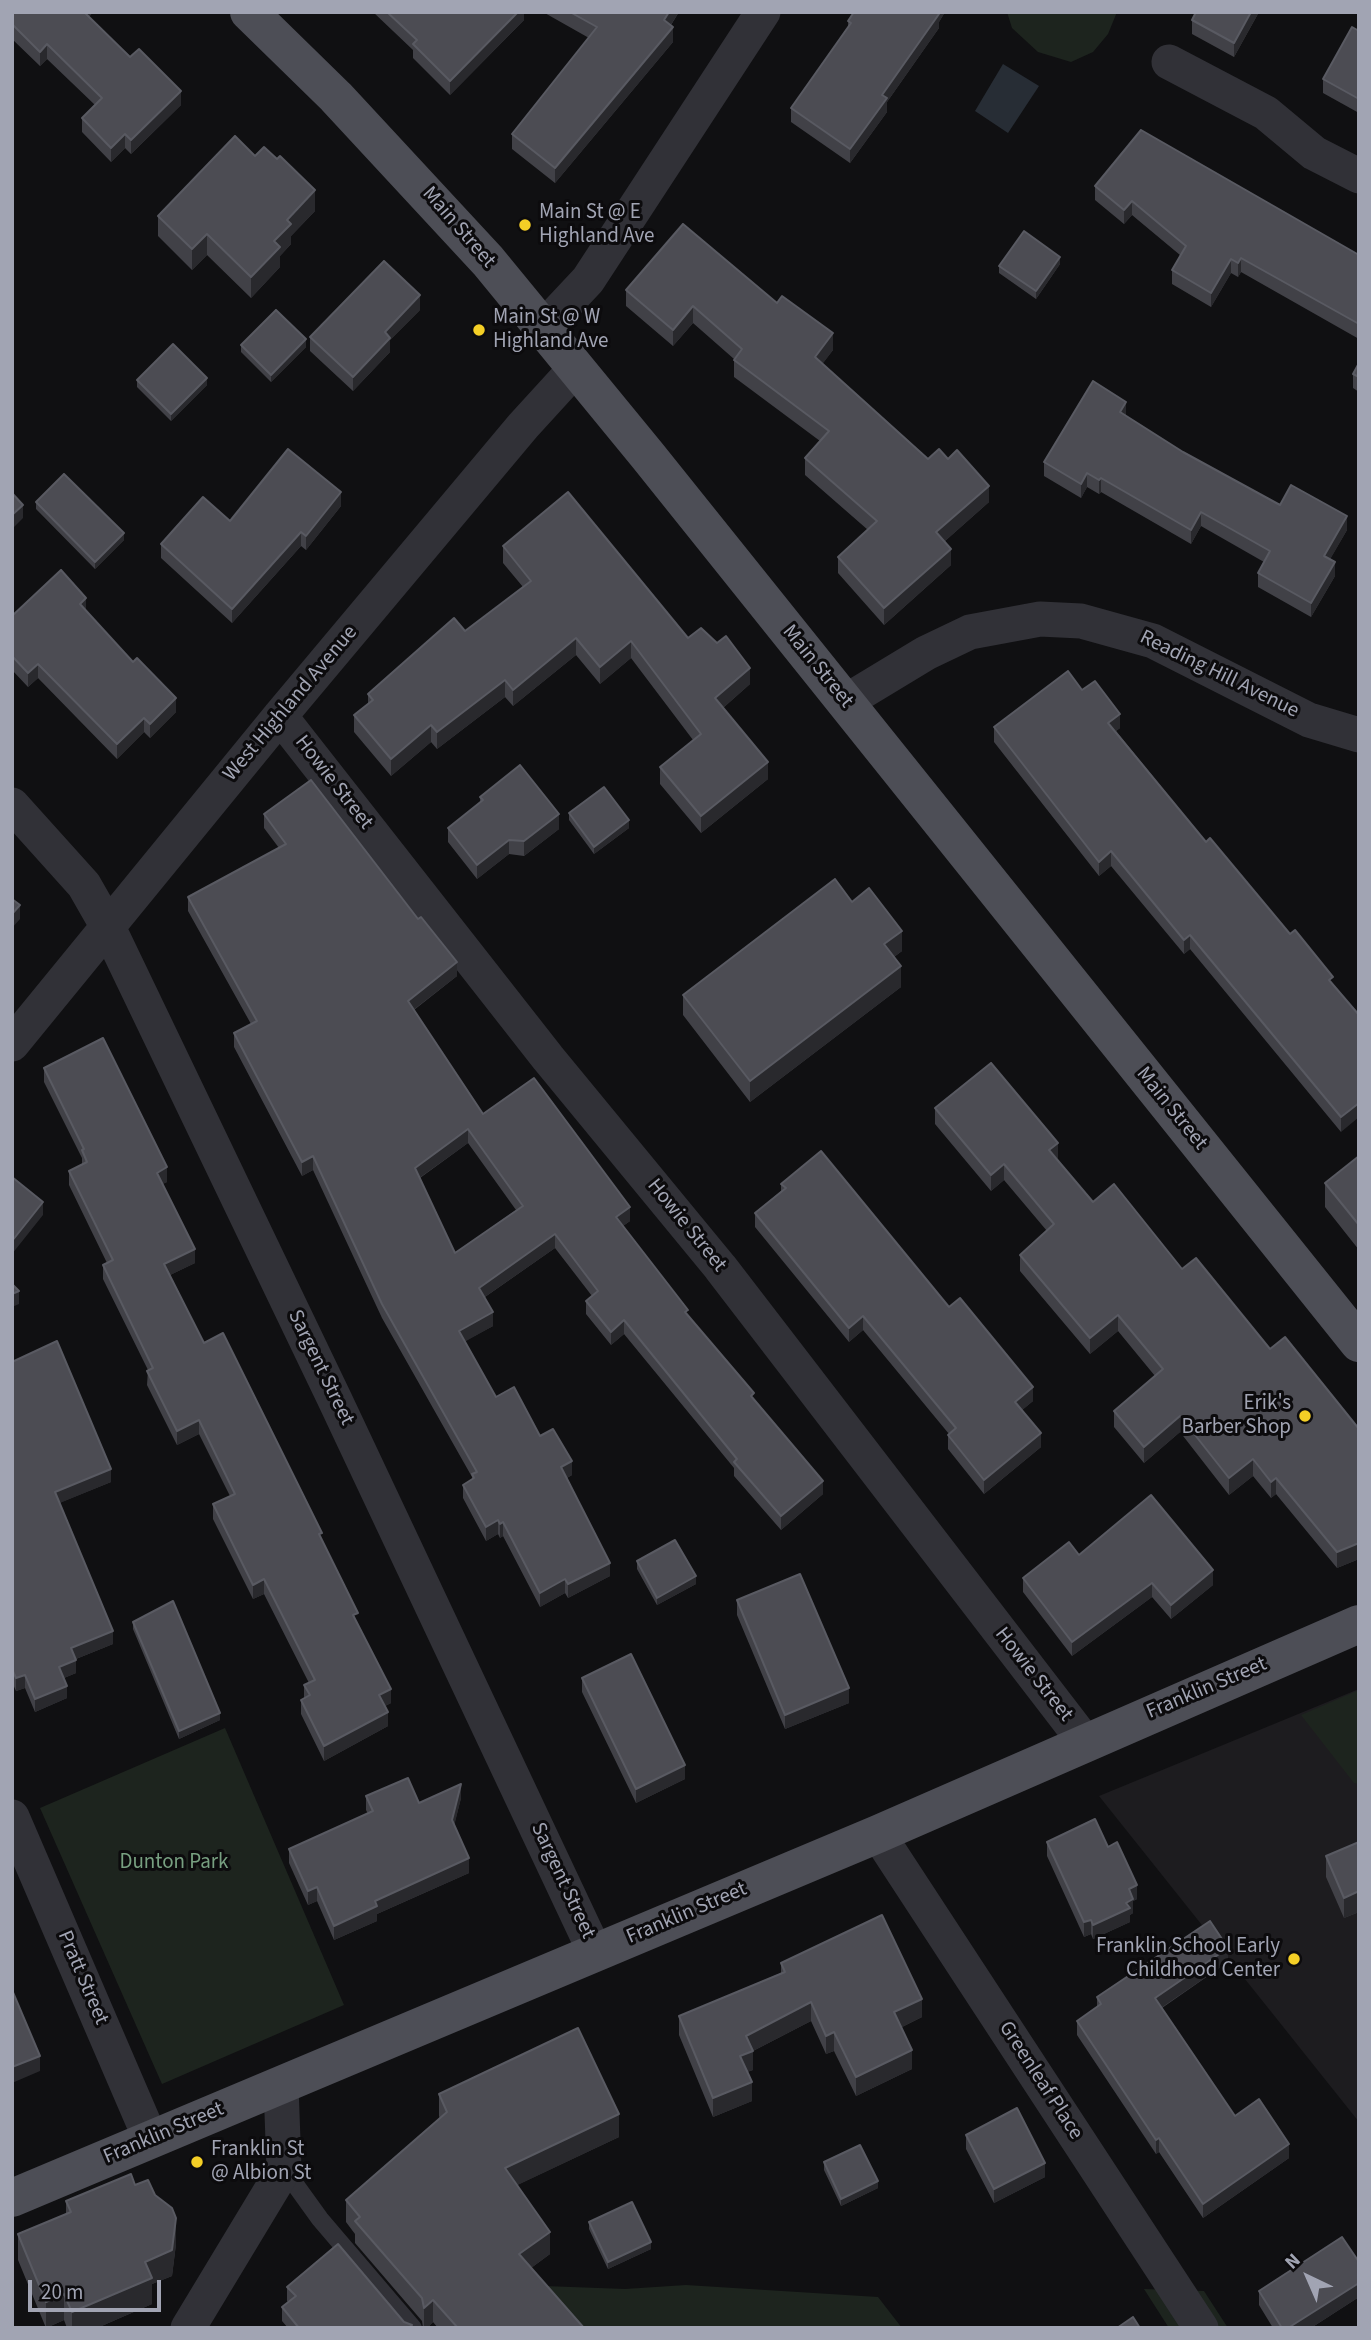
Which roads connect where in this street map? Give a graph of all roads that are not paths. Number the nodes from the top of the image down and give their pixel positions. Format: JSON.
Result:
{"nodes":[{"id":1,"x":249,"y":12,"type":"edge"},
{"id":2,"x":763,"y":12,"type":"edge"},
{"id":3,"x":1169,"y":62,"type":"dead end"},
{"id":4,"x":1359,"y":176,"type":"edge"},
{"id":5,"x":542,"y":328,"type":"junction"},
{"id":6,"x":576,"y":368,"type":"junction"},
{"id":7,"x":845,"y":702,"type":"junction"},
{"id":8,"x":280,"y":716,"type":"junction"},
{"id":9,"x":1359,"y":735,"type":"edge"},
{"id":10,"x":12,"y":805,"type":"edge"},
{"id":11,"x":108,"y":927,"type":"junction"},
{"id":12,"x":12,"y":1044,"type":"edge"},
{"id":13,"x":1359,"y":1343,"type":"edge"},
{"id":14,"x":1359,"y":1625,"type":"edge"},
{"id":15,"x":1085,"y":1742,"type":"junction"},
{"id":16,"x":12,"y":1817,"type":"edge"},
{"id":17,"x":878,"y":1834,"type":"junction"},
{"id":18,"x":595,"y":1952,"type":"junction"},
{"id":19,"x":281,"y":2085,"type":"junction"},
{"id":20,"x":151,"y":2140,"type":"junction"},
{"id":21,"x":284,"y":2169,"type":"junction"},
{"id":22,"x":12,"y":2198,"type":"edge"},
{"id":23,"x":188,"y":2328,"type":"edge"},
{"id":24,"x":413,"y":2328,"type":"edge"},
{"id":25,"x":1201,"y":2328,"type":"edge"}],
"edges":[{"from":1,"to":5,"type":"main road","name":"Main Street"},
{"from":2,"to":5,"type":"street"},
{"from":3,"to":4,"type":"street"},
{"from":5,"to":6,"type":"main road","name":"Main Street"},
{"from":6,"to":7,"type":"main road","name":"Main Street"},
{"from":6,"to":8,"type":"street","name":"West Highland Avenue"},
{"from":7,"to":9,"type":"street","name":"Reading Hill Avenue"},
{"from":7,"to":13,"type":"main road","name":"Main Street"},
{"from":8,"to":11,"type":"street","name":"West Highland Avenue"},
{"from":8,"to":15,"type":"street","name":"Howie Street"},
{"from":10,"to":11,"type":"street","name":"Sargent Street"},
{"from":11,"to":12,"type":"street","name":"West Highland Avenue"},
{"from":11,"to":18,"type":"street","name":"Sargent Street"},
{"from":14,"to":15,"type":"main road","name":"Franklin Street"},
{"from":15,"to":17,"type":"main road","name":"Franklin Street"},
{"from":16,"to":20,"type":"street","name":"Pratt Street"},
{"from":17,"to":18,"type":"main road","name":"Franklin Street"},
{"from":17,"to":25,"type":"street","name":"Greenleaf Place"},
{"from":18,"to":19,"type":"main road","name":"Franklin Street"},
{"from":19,"to":20,"type":"main road","name":"Franklin Street"},
{"from":19,"to":21,"type":"street"},
{"from":20,"to":22,"type":"main road","name":"Franklin Street"},
{"from":21,"to":23,"type":"street"},
{"from":21,"to":24,"type":"lane"}]}
